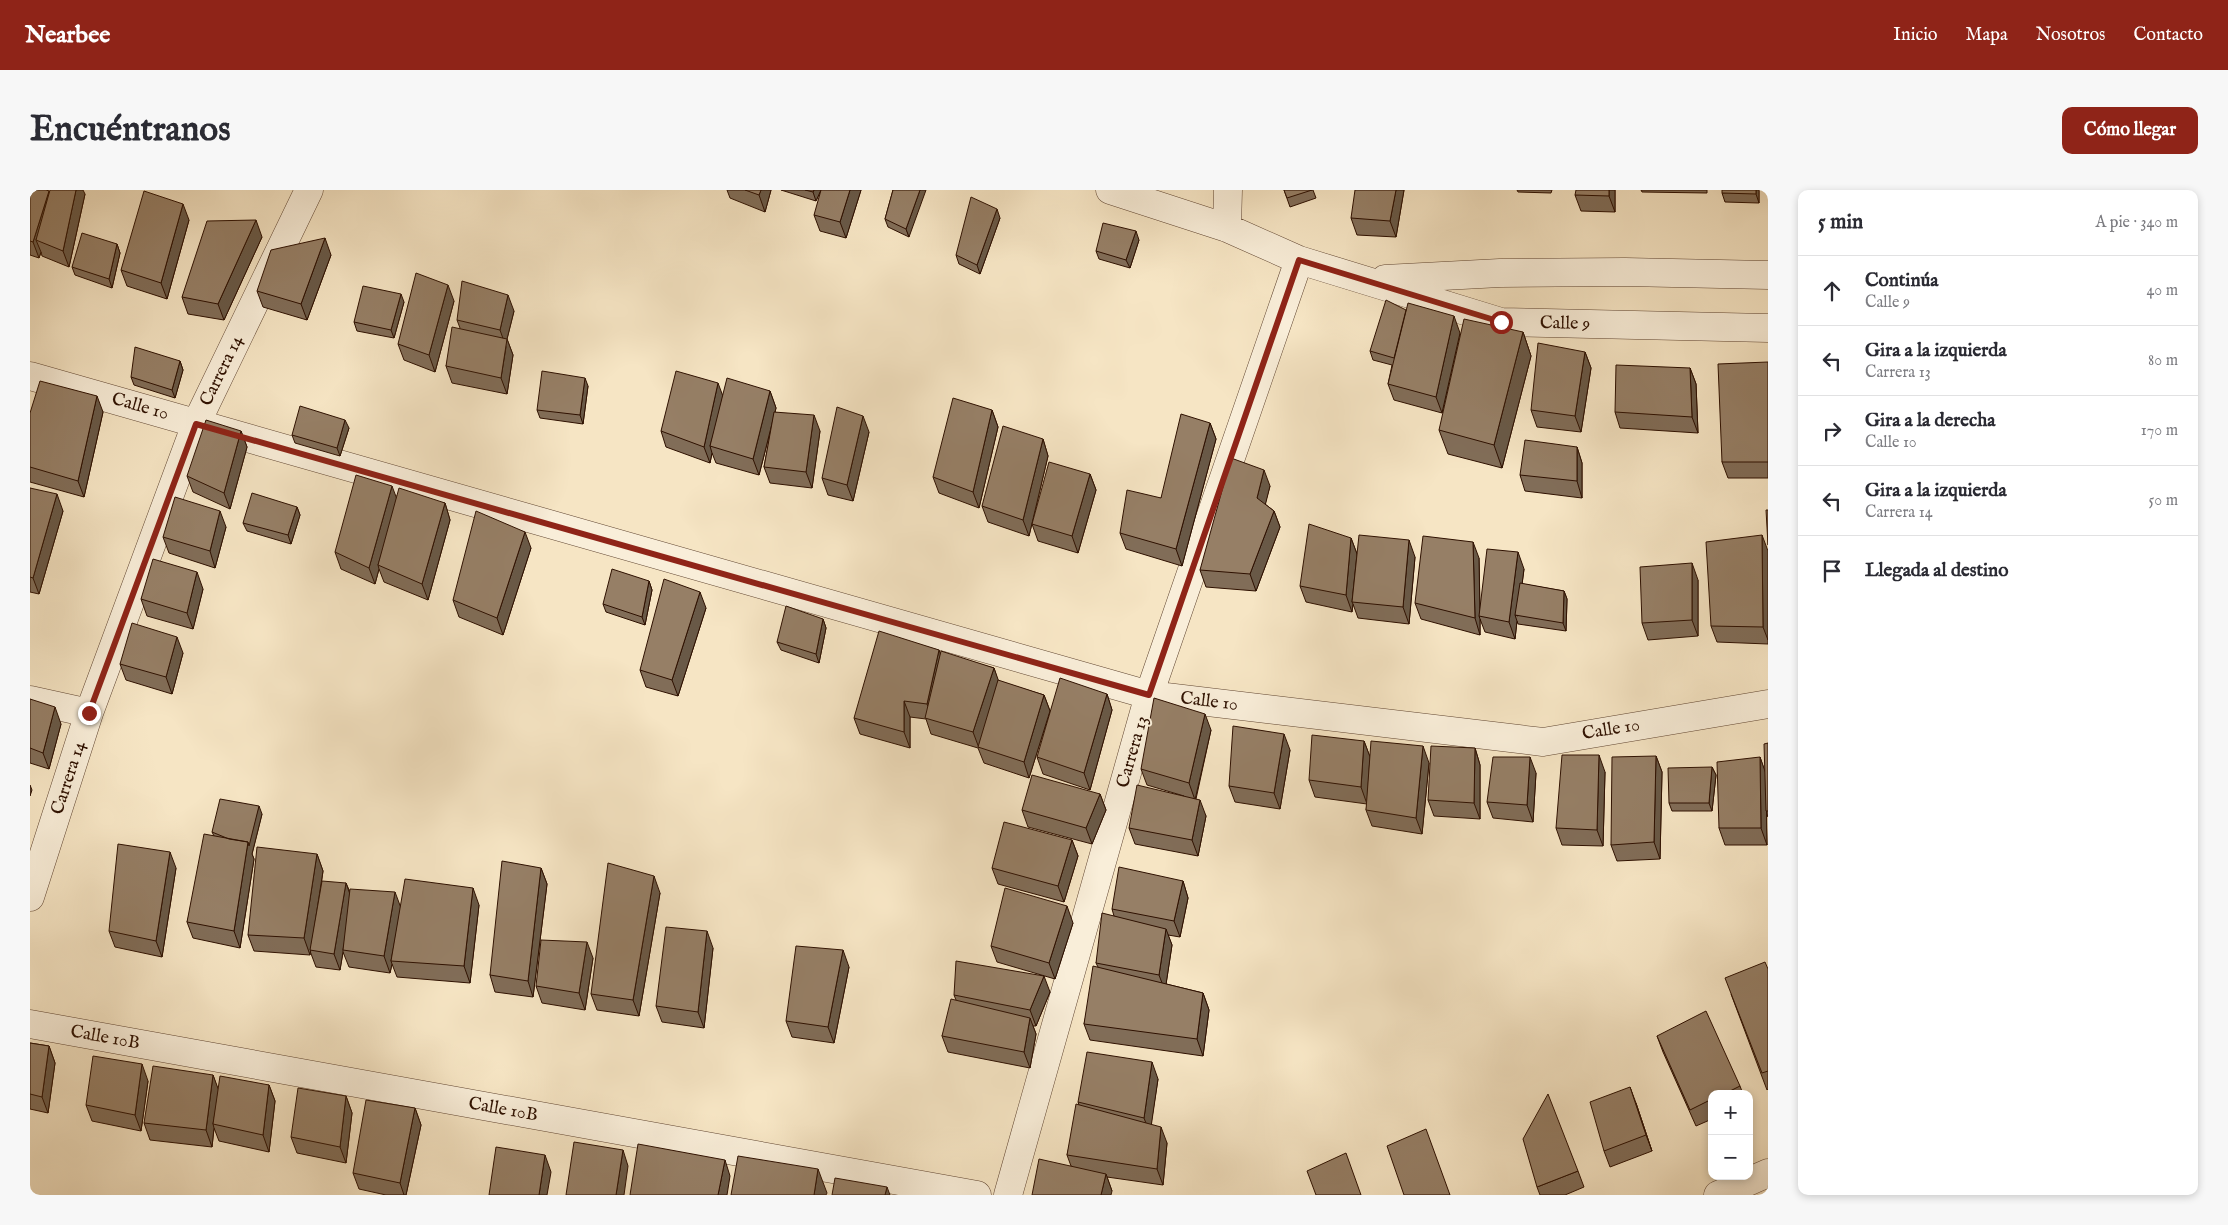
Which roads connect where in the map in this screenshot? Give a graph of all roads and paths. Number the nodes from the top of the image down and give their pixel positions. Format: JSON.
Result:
{"nodes":[{"id":1,"x":310,"y":190,"type":"edge"},
{"id":2,"x":1110,"y":190,"type":"edge"},
{"id":3,"x":1228,"y":190,"type":"edge"},
{"id":4,"x":1227,"y":228,"type":"junction"},
{"id":5,"x":1299,"y":260,"type":"junction"},
{"id":6,"x":1768,"y":275,"type":"edge"},
{"id":7,"x":1368,"y":280,"type":"junction"},
{"id":8,"x":1768,"y":328,"type":"edge"},
{"id":9,"x":30,"y":376,"type":"edge"},
{"id":10,"x":196,"y":424,"type":"junction"},
{"id":11,"x":1149,"y":695,"type":"junction"},
{"id":12,"x":30,"y":700,"type":"edge"},
{"id":13,"x":1768,"y":704,"type":"edge"},
{"id":14,"x":89,"y":713,"type":"junction"},
{"id":15,"x":30,"y":897,"type":"edge"},
{"id":16,"x":30,"y":1024,"type":"edge"},
{"id":17,"x":1768,"y":1173,"type":"edge"},
{"id":18,"x":977,"y":1195,"type":"edge"},
{"id":19,"x":1008,"y":1195,"type":"edge"},
{"id":20,"x":1718,"y":1195,"type":"edge"}],
"edges":[{"from":1,"to":10,"type":"street","name":"Carrera 14"},
{"from":2,"to":4,"type":"street","name":"Calle 9"},
{"from":3,"to":4,"type":"street"},
{"from":4,"to":5,"type":"street","name":"Calle 9"},
{"from":5,"to":7,"type":"street","name":"Calle 9"},
{"from":5,"to":11,"type":"street","name":"Carrera 13"},
{"from":6,"to":7,"type":"street","name":"Calle 9"},
{"from":7,"to":8,"type":"street","name":"Calle 9"},
{"from":9,"to":10,"type":"street","name":"Calle 10"},
{"from":10,"to":11,"type":"street","name":"Calle 10"},
{"from":10,"to":14,"type":"street","name":"Carrera 14"},
{"from":11,"to":13,"type":"street","name":"Calle 10"},
{"from":11,"to":19,"type":"street","name":"Carrera 13"},
{"from":12,"to":14,"type":"street"},
{"from":14,"to":15,"type":"street","name":"Carrera 14"},
{"from":16,"to":18,"type":"street","name":"Calle 10B"},
{"from":17,"to":20,"type":"street"}]}
